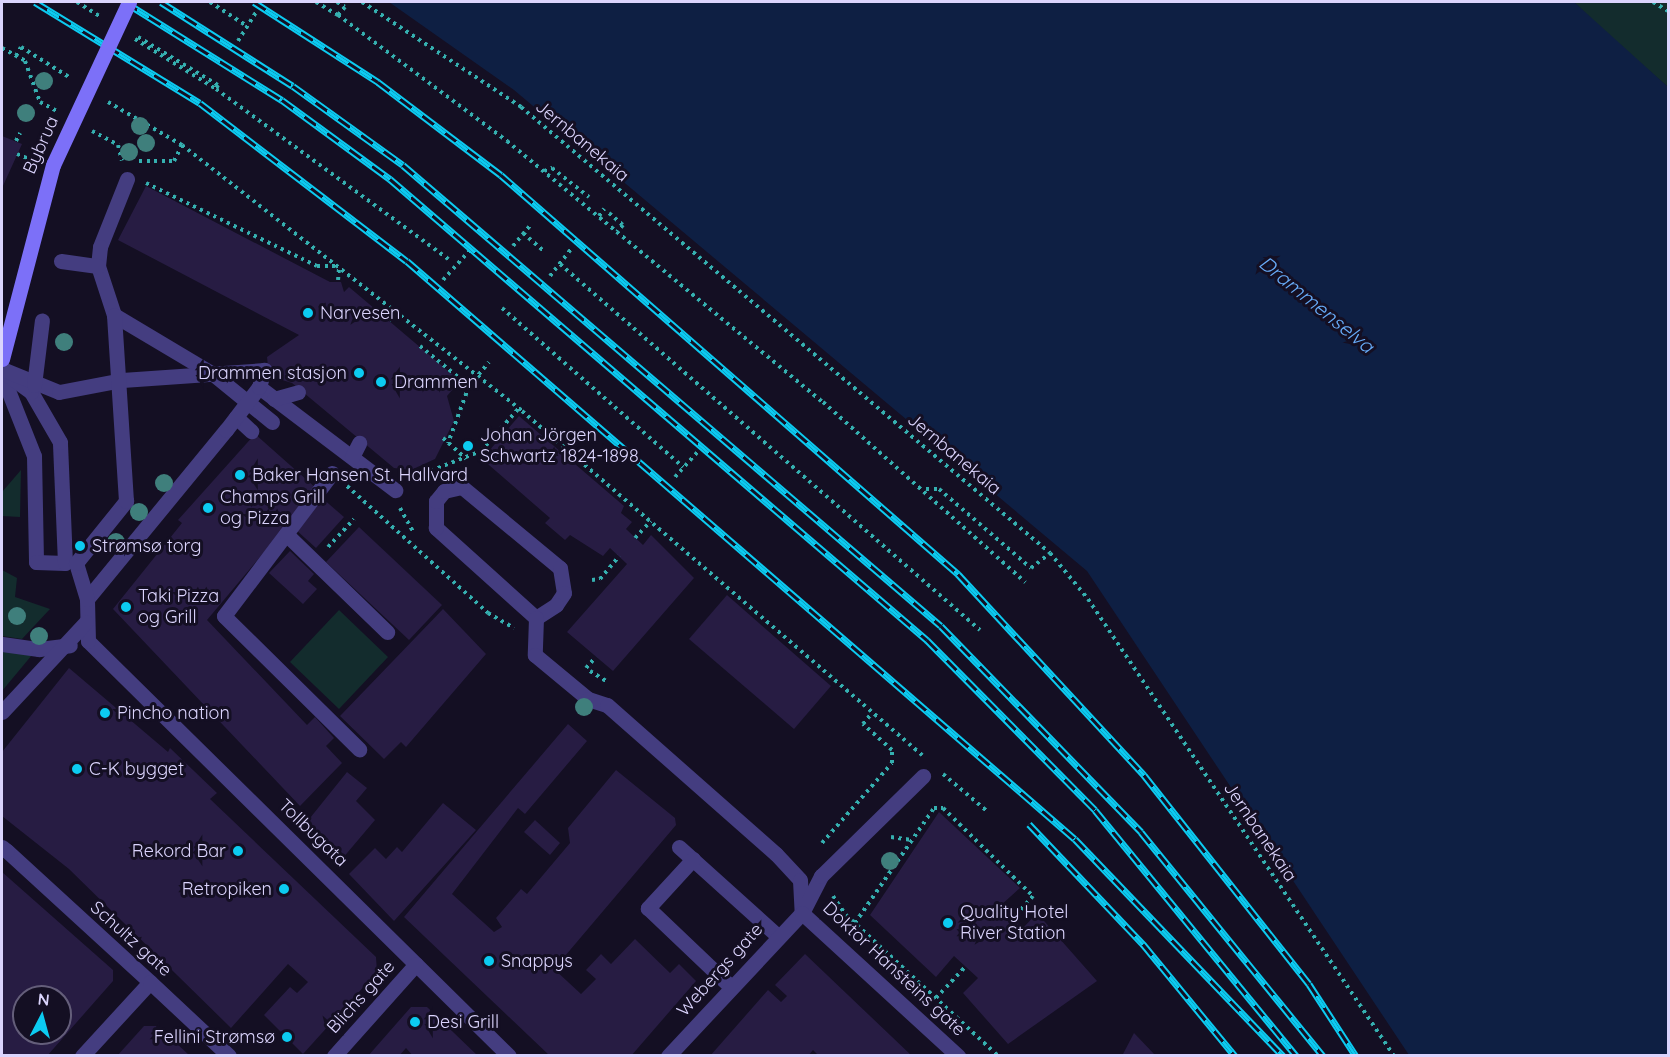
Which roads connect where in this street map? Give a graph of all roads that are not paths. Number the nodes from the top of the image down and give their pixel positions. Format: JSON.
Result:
{"nodes":[{"id":1,"x":129,"y":2,"type":"edge"},
{"id":2,"x":127,"y":179,"type":"road end"},
{"id":3,"x":61,"y":261,"type":"dead end"},
{"id":4,"x":98,"y":266,"type":"junction"},
{"id":5,"x":114,"y":315,"type":"junction"},
{"id":6,"x":42,"y":320,"type":"dead end"},
{"id":7,"x":2,"y":360,"type":"edge"},
{"id":8,"x":2,"y":370,"type":"edge"},
{"id":9,"x":2,"y":375,"type":"edge"},
{"id":10,"x":213,"y":375,"type":"junction"},
{"id":11,"x":122,"y":380,"type":"junction"},
{"id":12,"x":34,"y":385,"type":"junction"},
{"id":13,"x":259,"y":387,"type":"junction"},
{"id":14,"x":295,"y":387,"type":"dead end"},
{"id":15,"x":274,"y":399,"type":"junction"},
{"id":16,"x":248,"y":402,"type":"junction"},
{"id":17,"x":236,"y":417,"type":"junction"},
{"id":18,"x":272,"y":422,"type":"dead end"},
{"id":19,"x":251,"y":430,"type":"dead end"},
{"id":20,"x":359,"y":443,"type":"dead end"},
{"id":21,"x":351,"y":457,"type":"junction"},
{"id":22,"x":332,"y":473,"type":"road end"},
{"id":23,"x":396,"y":490,"type":"dead end"},
{"id":24,"x":286,"y":534,"type":"junction"},
{"id":25,"x":87,"y":599,"type":"junction"},
{"id":26,"x":536,"y":618,"type":"junction"},
{"id":27,"x":86,"y":622,"type":"junction"},
{"id":28,"x":387,"y":632,"type":"dead end"},
{"id":29,"x":88,"y":641,"type":"junction"},
{"id":30,"x":2,"y":644,"type":"edge"},
{"id":31,"x":67,"y":645,"type":"junction"},
{"id":32,"x":2,"y":712,"type":"edge"},
{"id":33,"x":358,"y":749,"type":"dead end"},
{"id":34,"x":928,"y":771,"type":"road end"},
{"id":35,"x":679,"y":847,"type":"dead end"},
{"id":36,"x":4,"y":849,"type":"edge"},
{"id":37,"x":693,"y":859,"type":"junction"},
{"id":38,"x":802,"y":913,"type":"junction"},
{"id":39,"x":778,"y":936,"type":"junction"},
{"id":40,"x":416,"y":964,"type":"junction"},
{"id":41,"x":150,"y":982,"type":"junction"},
{"id":42,"x":731,"y":987,"type":"junction"},
{"id":43,"x":82,"y":1056,"type":"edge"},
{"id":44,"x":229,"y":1056,"type":"edge"},
{"id":45,"x":334,"y":1056,"type":"edge"},
{"id":46,"x":509,"y":1056,"type":"edge"},
{"id":47,"x":668,"y":1056,"type":"edge"},
{"id":48,"x":958,"y":1056,"type":"edge"}],
"edges":[{"from":1,"to":7,"type":"street","name":"Bybrua","bridge":true},
{"from":2,"to":4,"type":"street"},
{"from":3,"to":4,"type":"street"},
{"from":4,"to":5,"type":"street"},
{"from":5,"to":10,"type":"street"},
{"from":5,"to":11,"type":"street"},
{"from":6,"to":12,"type":"street"},
{"from":8,"to":9,"type":"street"},
{"from":8,"to":12,"type":"street"},
{"from":10,"to":11,"type":"street"},
{"from":10,"to":13,"type":"street"},
{"from":10,"to":16,"type":"street"},
{"from":11,"to":12,"type":"street"},
{"from":11,"to":25,"type":"street"},
{"from":13,"to":15,"type":"street"},
{"from":13,"to":16,"type":"street"},
{"from":14,"to":15,"type":"street"},
{"from":15,"to":21,"type":"street"},
{"from":16,"to":17,"type":"street"},
{"from":16,"to":18,"type":"street"},
{"from":17,"to":19,"type":"street"},
{"from":17,"to":25,"type":"street"},
{"from":20,"to":21,"type":"street"},
{"from":21,"to":23,"type":"street"},
{"from":22,"to":24,"type":"street"},
{"from":24,"to":28,"type":"street"},
{"from":24,"to":33,"type":"street"},
{"from":25,"to":27,"type":"street"},
{"from":26,"to":26,"type":"street"},
{"from":26,"to":38,"type":"street"},
{"from":27,"to":29,"type":"street"},
{"from":27,"to":31,"type":"street"},
{"from":29,"to":31,"type":"street"},
{"from":29,"to":40,"type":"street","name":"Tollbugata"},
{"from":30,"to":31,"type":"street"},
{"from":31,"to":32,"type":"street"},
{"from":34,"to":38,"type":"street","name":"Webergs gate"},
{"from":35,"to":37,"type":"street"},
{"from":36,"to":41,"type":"street","name":"Schultz gate"},
{"from":37,"to":39,"type":"street"},
{"from":37,"to":42,"type":"street"},
{"from":38,"to":39,"type":"street","name":"Webergs gate"},
{"from":38,"to":48,"type":"street","name":"Doktor Hansteins gate"},
{"from":39,"to":42,"type":"street","name":"Webergs gate"},
{"from":40,"to":45,"type":"street","name":"Blichs gate"},
{"from":40,"to":46,"type":"street","name":"Tollbugata"},
{"from":41,"to":43,"type":"street"},
{"from":41,"to":44,"type":"street","name":"Schultz gate"},
{"from":42,"to":47,"type":"street","name":"Webergs gate"}]}
